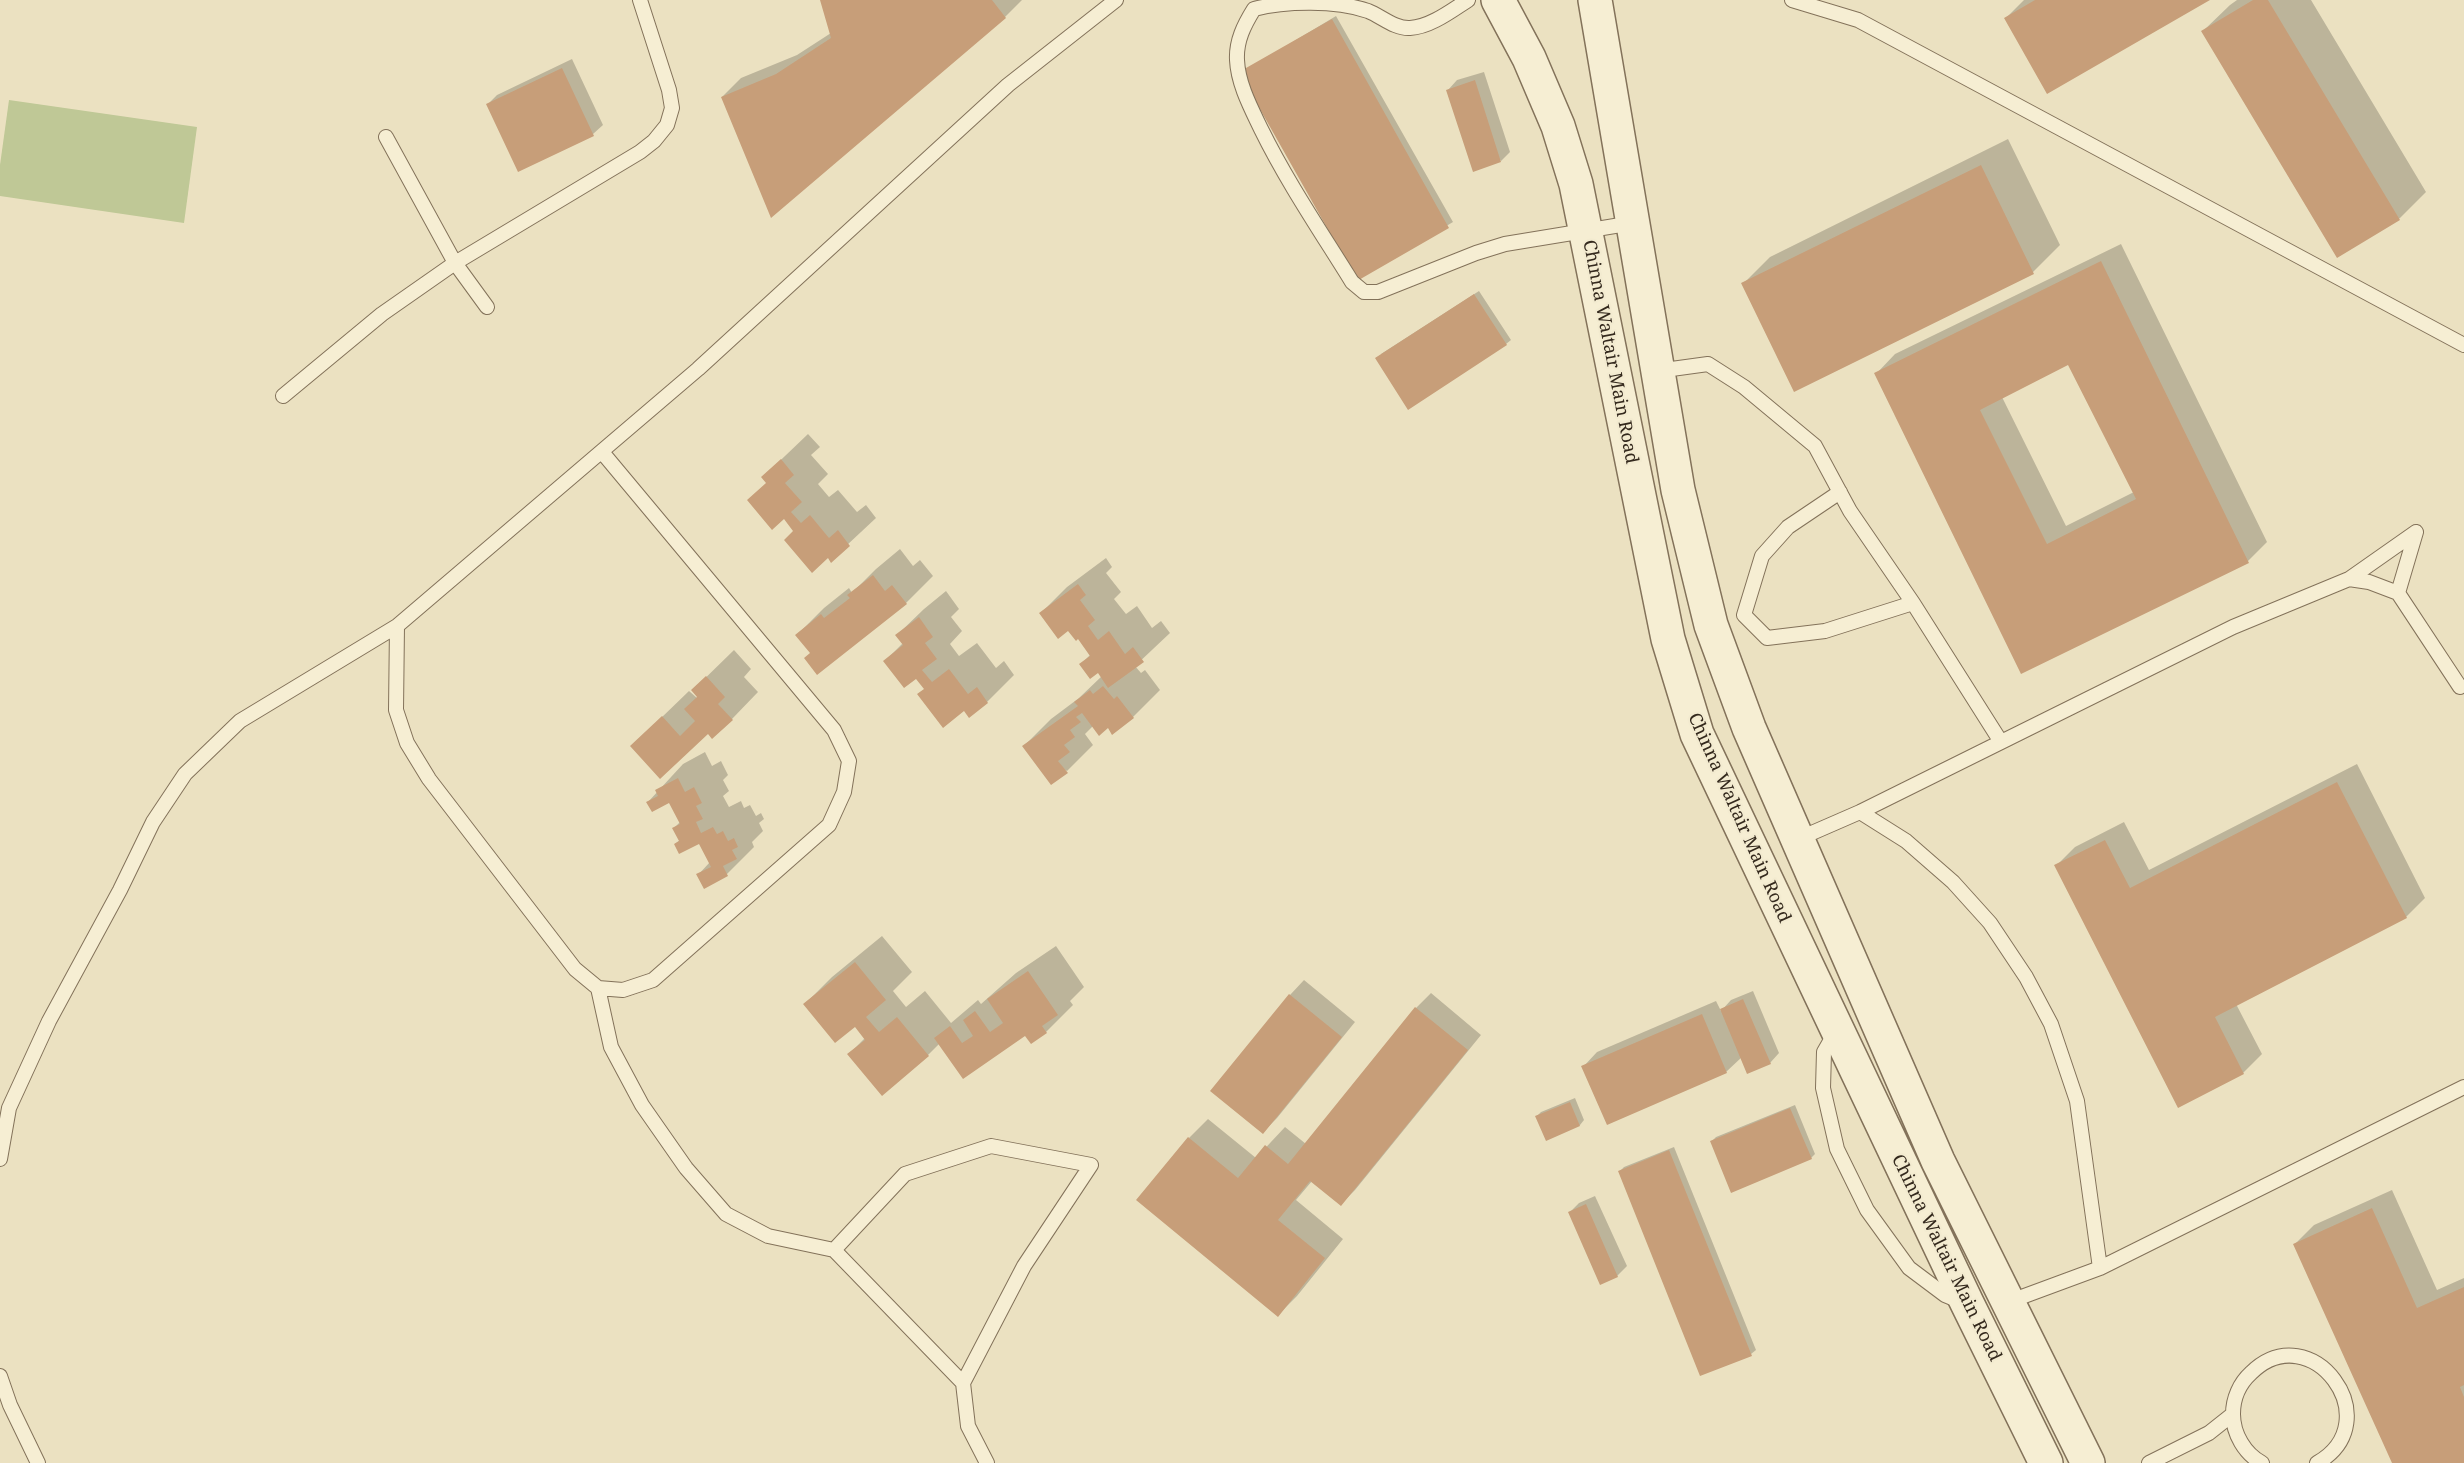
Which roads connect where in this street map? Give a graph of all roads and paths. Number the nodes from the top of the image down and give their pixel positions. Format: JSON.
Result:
{"nodes":[{"id":1,"x":640,"y":0,"type":"edge"},
{"id":2,"x":1116,"y":0,"type":"edge"},
{"id":3,"x":1468,"y":0,"type":"edge"},
{"id":4,"x":1498,"y":0,"type":"edge"},
{"id":5,"x":1595,"y":0,"type":"edge"},
{"id":6,"x":1792,"y":0,"type":"edge"},
{"id":7,"x":386,"y":137,"type":"dead end"},
{"id":8,"x":1633,"y":223,"type":"junction"},
{"id":9,"x":1586,"y":230,"type":"junction"},
{"id":10,"x":455,"y":263,"type":"junction"},
{"id":11,"x":487,"y":307,"type":"dead end"},
{"id":12,"x":2464,"y":345,"type":"edge"},
{"id":13,"x":1657,"y":371,"type":"junction"},
{"id":14,"x":283,"y":396,"type":"dead end"},
{"id":15,"x":602,"y":452,"type":"junction"},
{"id":16,"x":1840,"y":492,"type":"junction"},
{"id":17,"x":2349,"y":579,"type":"junction"},
{"id":18,"x":2398,"y":593,"type":"junction"},
{"id":19,"x":1913,"y":603,"type":"junction"},
{"id":20,"x":1727,"y":620,"type":"junction"},
{"id":21,"x":397,"y":626,"type":"junction"},
{"id":22,"x":2463,"y":690,"type":"edge"},
{"id":23,"x":2001,"y":742,"type":"junction"},
{"id":24,"x":1860,"y":812,"type":"junction"},
{"id":25,"x":1798,"y":839,"type":"junction"},
{"id":26,"x":598,"y":988,"type":"junction"},
{"id":27,"x":1837,"y":1029,"type":"junction"},
{"id":28,"x":2464,"y":1088,"type":"edge"},
{"id":29,"x":0,"y":1159,"type":"edge"},
{"id":30,"x":834,"y":1250,"type":"junction"},
{"id":31,"x":2100,"y":1268,"type":"junction"},
{"id":32,"x":2008,"y":1302,"type":"junction"},
{"id":33,"x":1967,"y":1303,"type":"junction"},
{"id":34,"x":0,"y":1376,"type":"edge"},
{"id":35,"x":963,"y":1383,"type":"junction"},
{"id":36,"x":2233,"y":1414,"type":"junction"},
{"id":37,"x":38,"y":1463,"type":"edge"},
{"id":38,"x":987,"y":1463,"type":"edge"},
{"id":39,"x":2046,"y":1463,"type":"edge"},
{"id":40,"x":2088,"y":1463,"type":"edge"},
{"id":41,"x":2149,"y":1463,"type":"edge"},
{"id":42,"x":2262,"y":1463,"type":"edge"},
{"id":43,"x":2318,"y":1463,"type":"edge"}],
"edges":[{"from":1,"to":10,"type":"lane"},
{"from":2,"to":15,"type":"lane"},
{"from":3,"to":9,"type":"lane"},
{"from":4,"to":9,"type":"street","name":"Chinna Waltair Main Road"},
{"from":5,"to":8,"type":"street","name":"Chinna Waltair Main Road"},
{"from":6,"to":12,"type":"lane"},
{"from":7,"to":10,"type":"lane"},
{"from":8,"to":9,"type":"lane"},
{"from":8,"to":13,"type":"street","name":"Chinna Waltair Main Road"},
{"from":9,"to":27,"type":"street","name":"Chinna Waltair Main Road"},
{"from":10,"to":11,"type":"lane"},
{"from":10,"to":14,"type":"lane"},
{"from":13,"to":16,"type":"lane"},
{"from":13,"to":20,"type":"street","name":"Chinna Waltair Main Road"},
{"from":15,"to":21,"type":"lane"},
{"from":15,"to":26,"type":"lane"},
{"from":16,"to":19,"type":"lane"},
{"from":16,"to":20,"type":"lane"},
{"from":17,"to":18,"type":"lane"},
{"from":17,"to":18,"type":"lane"},
{"from":17,"to":23,"type":"lane"},
{"from":18,"to":22,"type":"lane"},
{"from":19,"to":20,"type":"lane"},
{"from":19,"to":23,"type":"lane"},
{"from":20,"to":25,"type":"street","name":"Chinna Waltair Main Road"},
{"from":21,"to":26,"type":"lane"},
{"from":21,"to":29,"type":"lane"},
{"from":23,"to":24,"type":"lane"},
{"from":24,"to":25,"type":"lane"},
{"from":24,"to":31,"type":"lane"},
{"from":25,"to":32,"type":"street","name":"Chinna Waltair Main Road"},
{"from":26,"to":30,"type":"lane"},
{"from":27,"to":33,"type":"street","name":"Chinna Waltair Main Road"},
{"from":27,"to":33,"type":"lane"},
{"from":28,"to":31,"type":"lane"},
{"from":30,"to":35,"type":"lane"},
{"from":30,"to":35,"type":"lane"},
{"from":31,"to":32,"type":"lane"},
{"from":32,"to":40,"type":"street","name":"Chinna Waltair Main Road"},
{"from":33,"to":39,"type":"street","name":"Chinna Waltair Main Road"},
{"from":34,"to":37,"type":"lane"},
{"from":35,"to":38,"type":"lane"},
{"from":36,"to":41,"type":"lane"},
{"from":36,"to":42,"type":"lane"},
{"from":36,"to":43,"type":"lane"}]}
